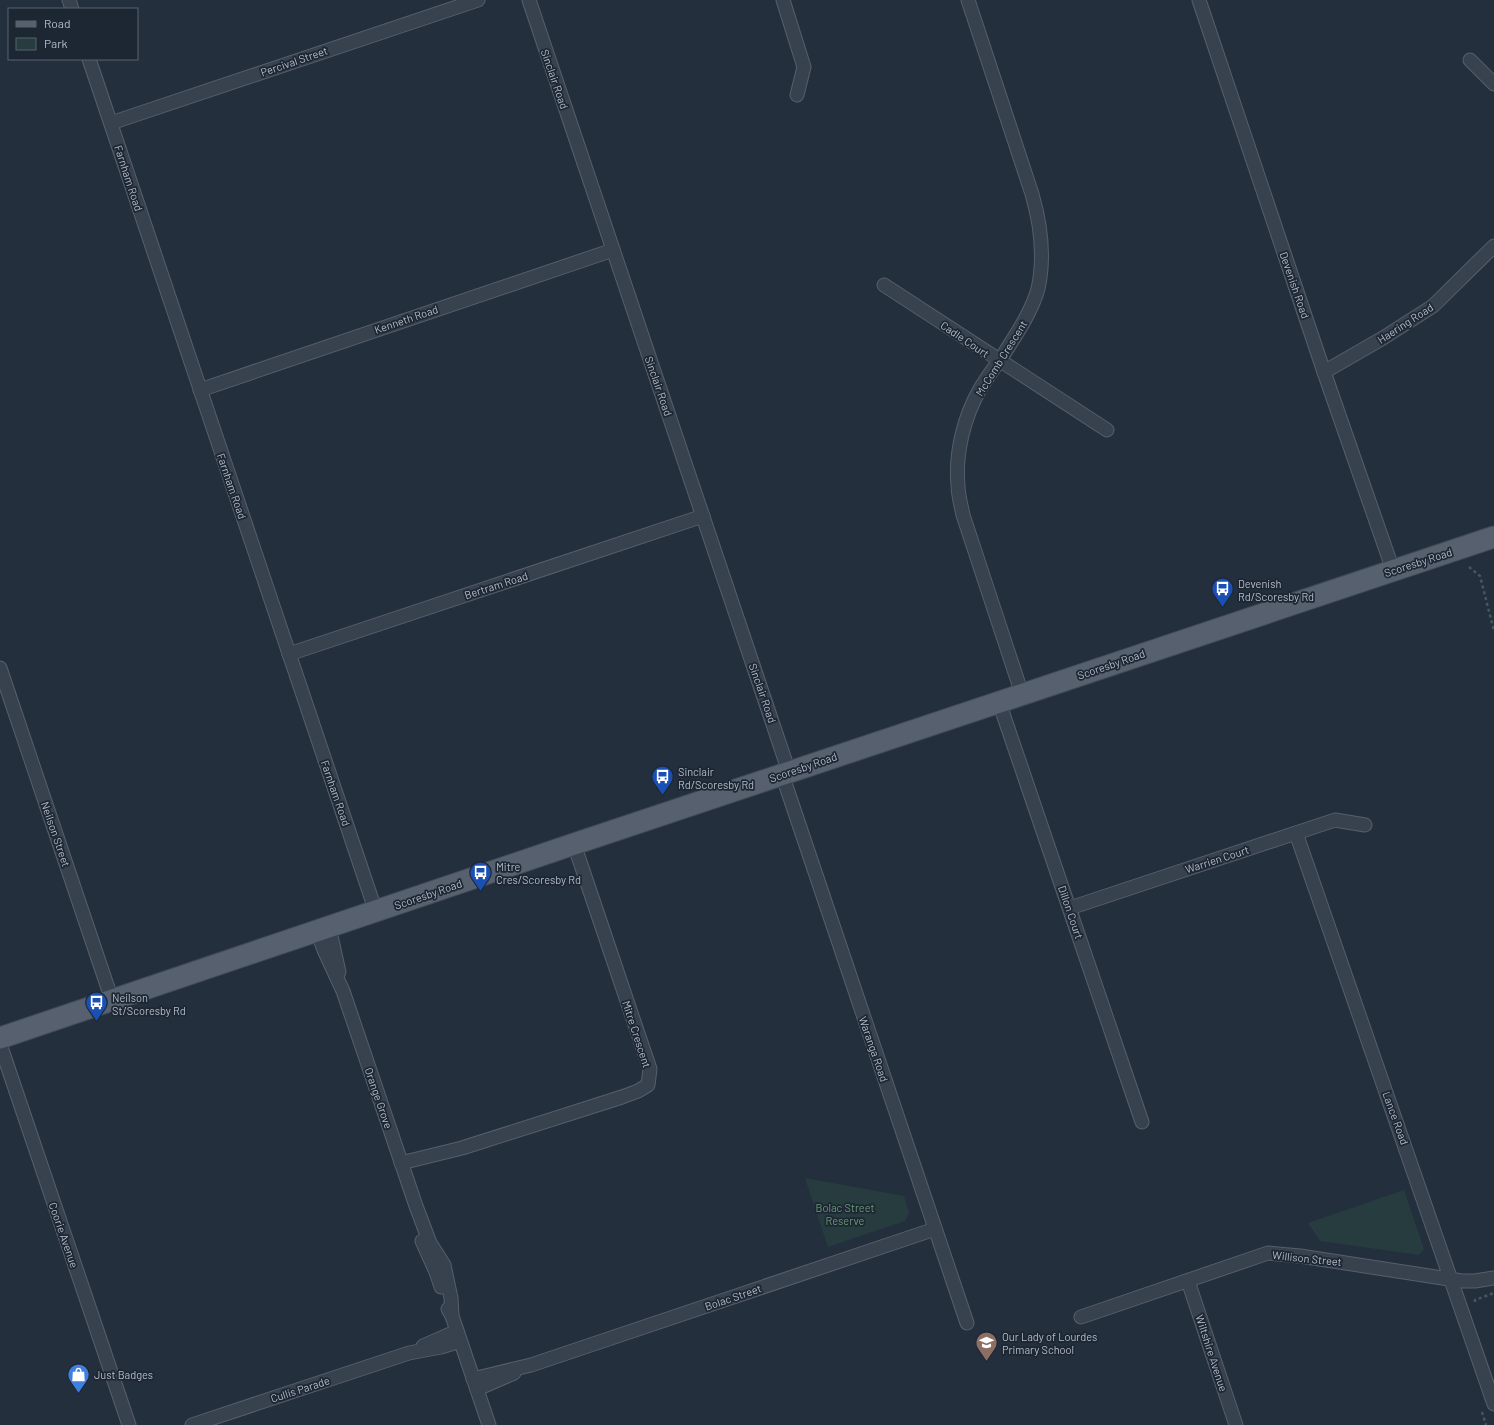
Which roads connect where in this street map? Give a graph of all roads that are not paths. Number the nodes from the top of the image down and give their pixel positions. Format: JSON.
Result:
{"nodes":[{"id":1,"x":478,"y":0,"type":"edge"},
{"id":2,"x":529,"y":0,"type":"edge"},
{"id":3,"x":784,"y":0,"type":"edge"},
{"id":4,"x":968,"y":0,"type":"edge"},
{"id":5,"x":1199,"y":0,"type":"edge"},
{"id":6,"x":89,"y":60,"type":"edge"},
{"id":7,"x":1470,"y":60,"type":"dead end"},
{"id":8,"x":1494,"y":84,"type":"edge"},
{"id":9,"x":797,"y":95,"type":"dead end"},
{"id":10,"x":111,"y":123,"type":"junction"},
{"id":11,"x":1494,"y":246,"type":"edge"},
{"id":12,"x":613,"y":250,"type":"junction"},
{"id":13,"x":884,"y":285,"type":"dead end"},
{"id":14,"x":999,"y":361,"type":"junction"},
{"id":15,"x":1324,"y":372,"type":"junction"},
{"id":16,"x":200,"y":390,"type":"junction"},
{"id":17,"x":1107,"y":430,"type":"dead end"},
{"id":18,"x":703,"y":516,"type":"junction"},
{"id":19,"x":1494,"y":537,"type":"edge"},
{"id":20,"x":1393,"y":570,"type":"junction"},
{"id":21,"x":289,"y":654,"type":"junction"},
{"id":22,"x":0,"y":668,"type":"edge"},
{"id":23,"x":1022,"y":694,"type":"junction"},
{"id":24,"x":999,"y":702,"type":"junction"},
{"id":25,"x":786,"y":773,"type":"junction"},
{"id":26,"x":1365,"y":825,"type":"dead end"},
{"id":27,"x":1296,"y":833,"type":"junction"},
{"id":28,"x":574,"y":844,"type":"junction"},
{"id":29,"x":1070,"y":908,"type":"junction"},
{"id":30,"x":376,"y":912,"type":"junction"},
{"id":31,"x":323,"y":929,"type":"junction"},
{"id":32,"x":112,"y":1000,"type":"junction"},
{"id":33,"x":0,"y":1038,"type":"edge"},
{"id":34,"x":0,"y":1044,"type":"edge"},
{"id":35,"x":1142,"y":1122,"type":"dead end"},
{"id":36,"x":403,"y":1167,"type":"junction"},
{"id":37,"x":935,"y":1229,"type":"junction"},
{"id":38,"x":1494,"y":1278,"type":"edge"},
{"id":39,"x":1451,"y":1279,"type":"junction"},
{"id":40,"x":1188,"y":1281,"type":"junction"},
{"id":41,"x":1081,"y":1317,"type":"dead end"},
{"id":42,"x":967,"y":1323,"type":"dead end"},
{"id":43,"x":459,"y":1336,"type":"junction"},
{"id":44,"x":475,"y":1384,"type":"junction"},
{"id":45,"x":1494,"y":1404,"type":"edge"},
{"id":46,"x":129,"y":1425,"type":"edge"},
{"id":47,"x":192,"y":1425,"type":"edge"},
{"id":48,"x":489,"y":1425,"type":"edge"},
{"id":49,"x":1236,"y":1425,"type":"edge"}],
"edges":[{"from":1,"to":10,"type":"street","name":"Percival Street"},
{"from":2,"to":12,"type":"street","name":"Sinclair Road"},
{"from":3,"to":9,"type":"street"},
{"from":4,"to":14,"type":"street","name":"McComb Crescent"},
{"from":5,"to":15,"type":"street","name":"Devenish Road"},
{"from":6,"to":10,"type":"street","name":"Farnham Road"},
{"from":7,"to":8,"type":"street"},
{"from":10,"to":16,"type":"street","name":"Farnham Road"},
{"from":11,"to":15,"type":"street","name":"Haering Road"},
{"from":12,"to":16,"type":"street","name":"Kenneth Road"},
{"from":12,"to":18,"type":"street","name":"Sinclair Road"},
{"from":13,"to":14,"type":"street","name":"Cadle Court"},
{"from":14,"to":17,"type":"street","name":"Cadle Court"},
{"from":14,"to":23,"type":"street","name":"McComb Crescent"},
{"from":15,"to":20,"type":"street","name":"Devenish Road"},
{"from":16,"to":21,"type":"street","name":"Farnham Road"},
{"from":18,"to":21,"type":"street","name":"Bertram Road"},
{"from":18,"to":25,"type":"street","name":"Sinclair Road"},
{"from":19,"to":20,"type":"main road","name":"Scoresby Road"},
{"from":20,"to":23,"type":"main road","name":"Scoresby Road"},
{"from":21,"to":30,"type":"street","name":"Farnham Road"},
{"from":22,"to":32,"type":"street","name":"Neilson Street"},
{"from":23,"to":24,"type":"main road","name":"Scoresby Road"},
{"from":24,"to":25,"type":"main road","name":"Scoresby Road"},
{"from":24,"to":29,"type":"street","name":"Dillon Court"},
{"from":25,"to":28,"type":"main road","name":"Scoresby Road"},
{"from":25,"to":37,"type":"street","name":"Waranga Road"},
{"from":26,"to":27,"type":"street","name":"Warrien Court"},
{"from":27,"to":29,"type":"street","name":"Warrien Court"},
{"from":27,"to":39,"type":"street","name":"Lance Road"},
{"from":28,"to":30,"type":"main road","name":"Scoresby Road"},
{"from":28,"to":36,"type":"street","name":"Mitre Crescent"},
{"from":29,"to":35,"type":"street","name":"Dillon Court"},
{"from":30,"to":31,"type":"main road","name":"Scoresby Road"},
{"from":31,"to":32,"type":"main road","name":"Scoresby Road"},
{"from":31,"to":36,"type":"street","name":"Orange Grove"},
{"from":32,"to":33,"type":"main road","name":"Scoresby Road"},
{"from":34,"to":46,"type":"street","name":"Coorie Avenue"},
{"from":36,"to":43,"type":"street","name":"Orange Grove"},
{"from":37,"to":42,"type":"street","name":"Waranga Road"},
{"from":37,"to":44,"type":"street","name":"Bolac Street"},
{"from":38,"to":39,"type":"street","name":"Willison Street"},
{"from":39,"to":40,"type":"street","name":"Willison Street"},
{"from":39,"to":45,"type":"street","name":"Lance Road"},
{"from":40,"to":41,"type":"street","name":"Willison Street"},
{"from":40,"to":49,"type":"street","name":"Wiltshire Avenue"},
{"from":43,"to":44,"type":"street","name":"Orange Grove"},
{"from":43,"to":47,"type":"street","name":"Cullis Parade"},
{"from":44,"to":48,"type":"street","name":"Orange Grove"}]}
